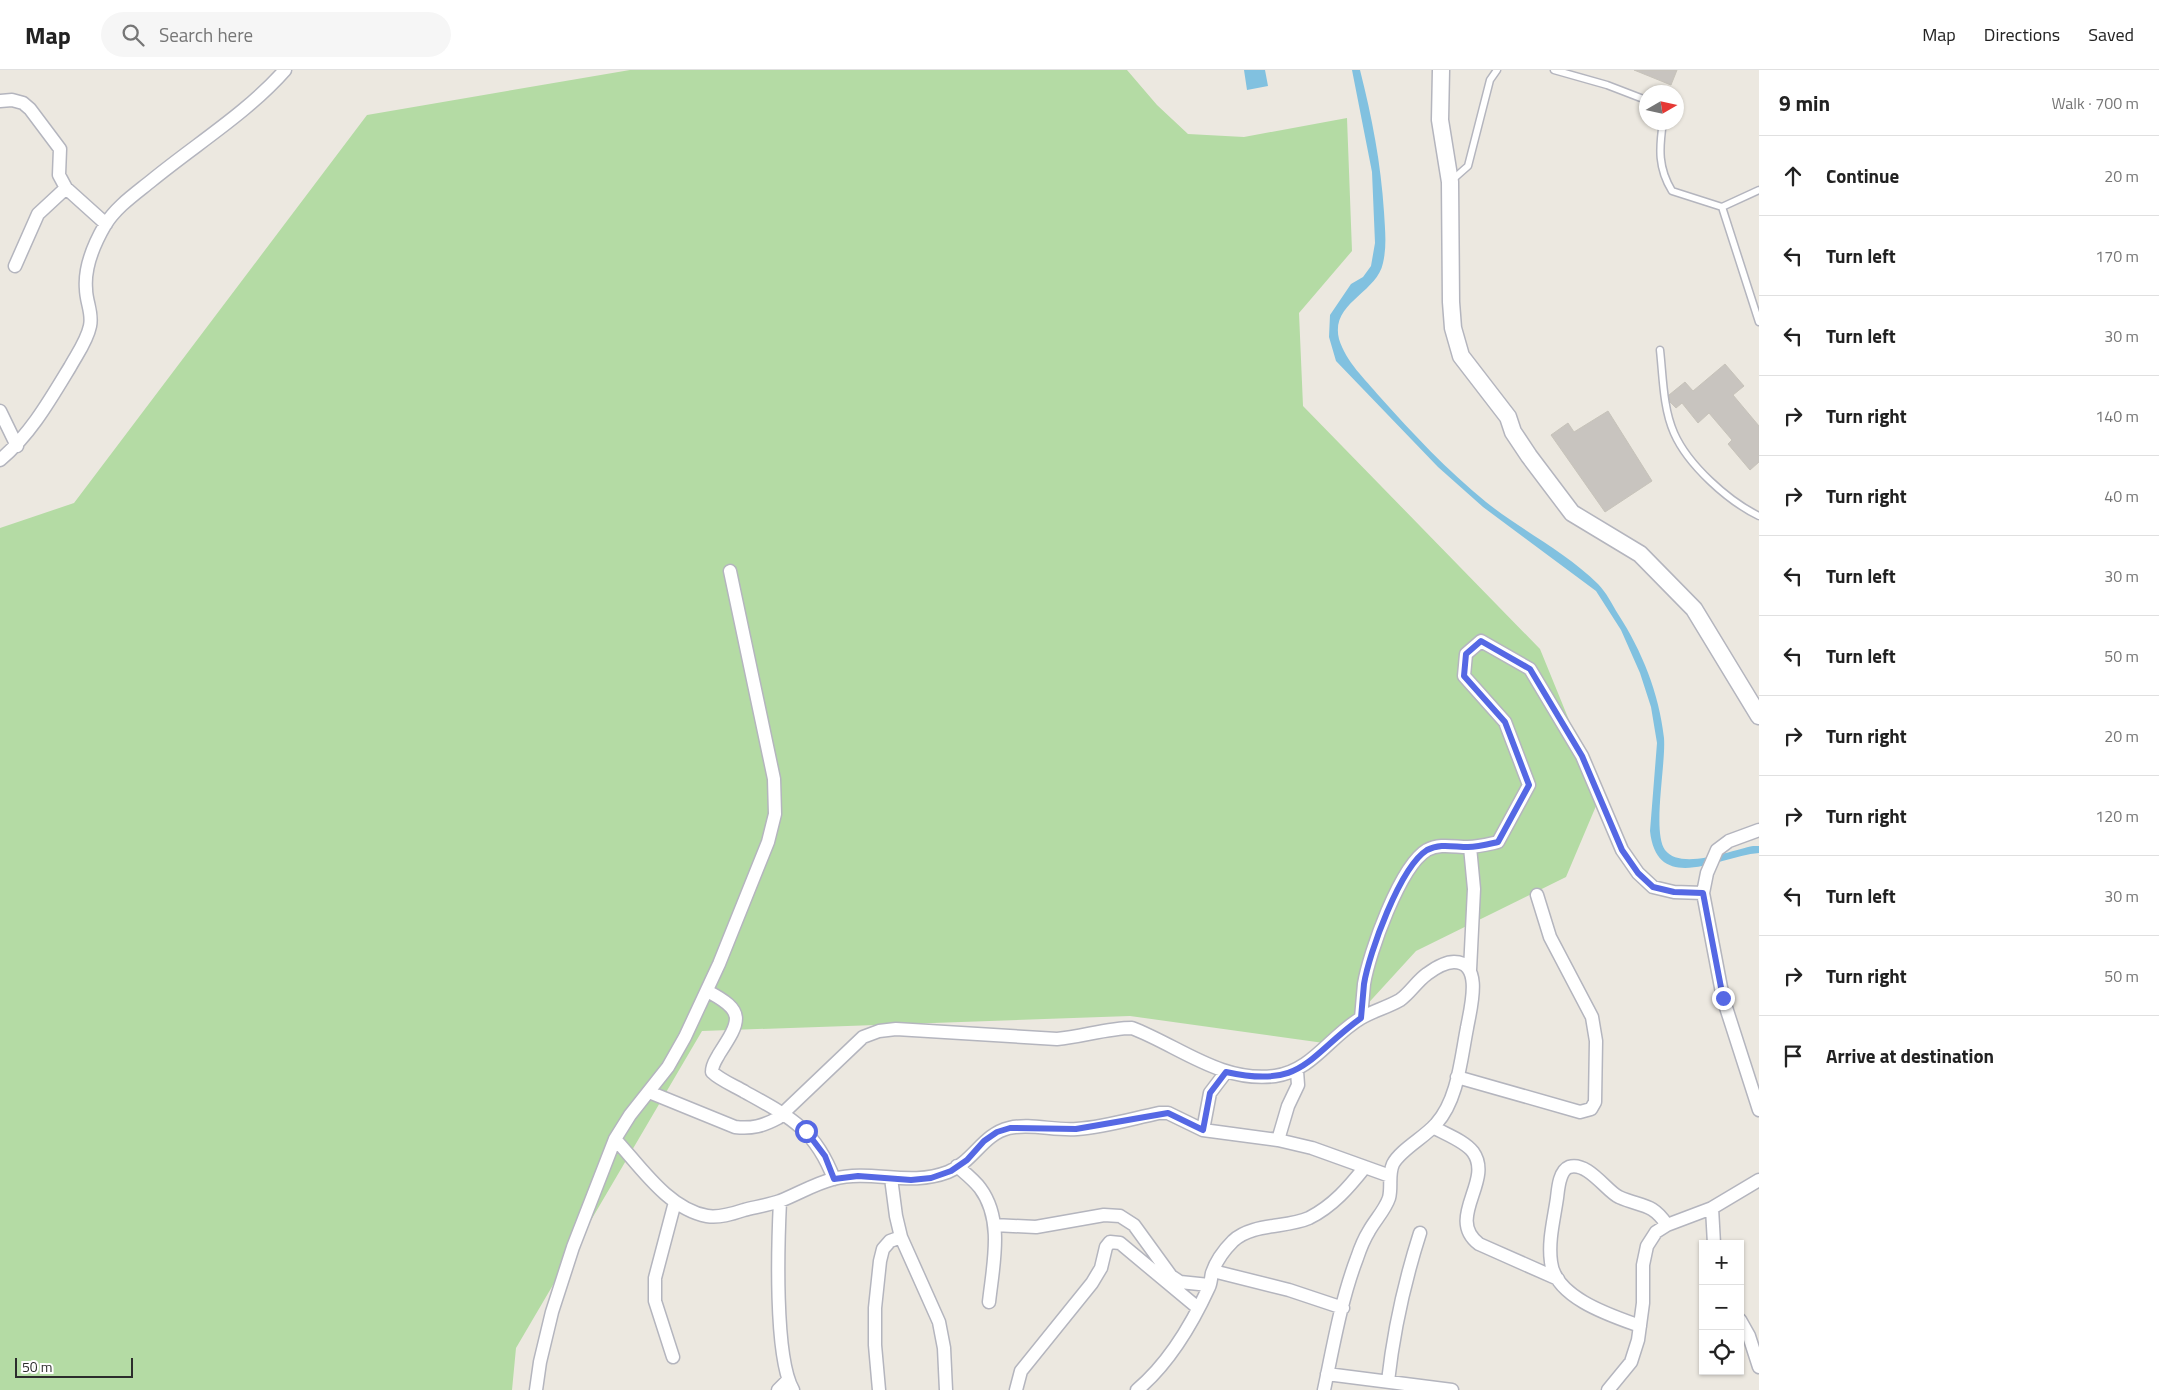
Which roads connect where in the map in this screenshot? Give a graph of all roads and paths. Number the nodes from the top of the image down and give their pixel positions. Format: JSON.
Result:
{"nodes":[{"id":1,"x":286,"y":70,"type":"edge"},
{"id":2,"x":1441,"y":70,"type":"edge"},
{"id":3,"x":1497,"y":70,"type":"edge"},
{"id":4,"x":1554,"y":70,"type":"edge"},
{"id":5,"x":1639,"y":97,"type":"edge"},
{"id":6,"x":0,"y":101,"type":"edge"},
{"id":7,"x":1662,"y":130,"type":"edge"},
{"id":8,"x":1450,"y":182,"type":"junction"},
{"id":9,"x":66,"y":188,"type":"junction"},
{"id":10,"x":1759,"y":190,"type":"edge"},
{"id":11,"x":1722,"y":207,"type":"junction"},
{"id":12,"x":106,"y":224,"type":"junction"},
{"id":13,"x":15,"y":266,"type":"dead end"},
{"id":14,"x":1759,"y":322,"type":"edge"},
{"id":15,"x":1660,"y":350,"type":"dead end"},
{"id":16,"x":0,"y":411,"type":"edge"},
{"id":17,"x":16,"y":446,"type":"junction"},
{"id":18,"x":0,"y":460,"type":"edge"},
{"id":19,"x":1759,"y":516,"type":"edge"},
{"id":20,"x":730,"y":571,"type":"dead end"},
{"id":21,"x":1759,"y":716,"type":"edge"},
{"id":22,"x":1759,"y":830,"type":"edge"},
{"id":23,"x":1470,"y":847,"type":"junction"},
{"id":24,"x":1703,"y":893,"type":"junction"},
{"id":25,"x":1537,"y":895,"type":"dead end"},
{"id":26,"x":1470,"y":970,"type":"junction"},
{"id":27,"x":707,"y":991,"type":"junction"},
{"id":28,"x":1361,"y":1018,"type":"junction"},
{"id":29,"x":1298,"y":1071,"type":"junction"},
{"id":30,"x":1226,"y":1072,"type":"junction"},
{"id":31,"x":1457,"y":1077,"type":"junction"},
{"id":32,"x":649,"y":1092,"type":"junction"},
{"id":33,"x":1759,"y":1110,"type":"edge"},
{"id":34,"x":783,"y":1113,"type":"junction"},
{"id":35,"x":1433,"y":1127,"type":"junction"},
{"id":36,"x":1203,"y":1130,"type":"junction"},
{"id":37,"x":616,"y":1139,"type":"junction"},
{"id":38,"x":1278,"y":1140,"type":"junction"},
{"id":39,"x":958,"y":1166,"type":"junction"},
{"id":40,"x":1365,"y":1167,"type":"junction"},
{"id":41,"x":1390,"y":1176,"type":"junction"},
{"id":42,"x":891,"y":1178,"type":"junction"},
{"id":43,"x":834,"y":1179,"type":"junction"},
{"id":44,"x":1759,"y":1180,"type":"edge"},
{"id":45,"x":780,"y":1200,"type":"junction"},
{"id":46,"x":675,"y":1202,"type":"junction"},
{"id":47,"x":1712,"y":1208,"type":"junction"},
{"id":48,"x":1667,"y":1224,"type":"junction"},
{"id":49,"x":994,"y":1225,"type":"junction"},
{"id":50,"x":1420,"y":1233,"type":"dead end"},
{"id":51,"x":901,"y":1237,"type":"junction"},
{"id":52,"x":1714,"y":1240,"type":"edge"},
{"id":53,"x":1213,"y":1270,"type":"junction"},
{"id":54,"x":1558,"y":1279,"type":"junction"},
{"id":55,"x":1210,"y":1286,"type":"junction"},
{"id":56,"x":990,"y":1302,"type":"dead end"},
{"id":57,"x":1198,"y":1308,"type":"junction"},
{"id":58,"x":1343,"y":1308,"type":"junction"},
{"id":59,"x":1640,"y":1326,"type":"junction"},
{"id":60,"x":1744,"y":1327,"type":"edge"},
{"id":61,"x":673,"y":1357,"type":"dead end"},
{"id":62,"x":1759,"y":1367,"type":"edge"},
{"id":63,"x":1327,"y":1374,"type":"junction"},
{"id":64,"x":1388,"y":1381,"type":"junction"},
{"id":65,"x":790,"y":1385,"type":"edge"},
{"id":66,"x":536,"y":1390,"type":"edge"},
{"id":67,"x":778,"y":1390,"type":"edge"},
{"id":68,"x":879,"y":1390,"type":"edge"},
{"id":69,"x":946,"y":1390,"type":"edge"},
{"id":70,"x":1016,"y":1390,"type":"edge"},
{"id":71,"x":1138,"y":1390,"type":"edge"},
{"id":72,"x":1324,"y":1390,"type":"edge"},
{"id":73,"x":1452,"y":1390,"type":"edge"},
{"id":74,"x":1608,"y":1390,"type":"edge"}],
"edges":[{"from":1,"to":12,"type":"street"},
{"from":2,"to":8,"type":"street"},
{"from":3,"to":8,"type":"lane"},
{"from":4,"to":5,"type":"lane"},
{"from":6,"to":9,"type":"street"},
{"from":7,"to":11,"type":"lane"},
{"from":8,"to":21,"type":"street"},
{"from":9,"to":12,"type":"street"},
{"from":9,"to":13,"type":"street"},
{"from":10,"to":11,"type":"lane"},
{"from":11,"to":14,"type":"lane"},
{"from":12,"to":17,"type":"street"},
{"from":15,"to":19,"type":"lane"},
{"from":16,"to":17,"type":"street"},
{"from":17,"to":18,"type":"street"},
{"from":20,"to":27,"type":"street"},
{"from":22,"to":24,"type":"street"},
{"from":23,"to":24,"type":"street"},
{"from":23,"to":26,"type":"street"},
{"from":23,"to":28,"type":"street"},
{"from":24,"to":33,"type":"street"},
{"from":25,"to":31,"type":"street"},
{"from":26,"to":28,"type":"street"},
{"from":26,"to":31,"type":"street"},
{"from":27,"to":32,"type":"street"},
{"from":27,"to":34,"type":"street"},
{"from":28,"to":29,"type":"street"},
{"from":29,"to":30,"type":"street"},
{"from":29,"to":38,"type":"street"},
{"from":30,"to":34,"type":"street"},
{"from":30,"to":36,"type":"street"},
{"from":31,"to":35,"type":"street"},
{"from":32,"to":34,"type":"street"},
{"from":32,"to":37,"type":"street"},
{"from":34,"to":43,"type":"street"},
{"from":35,"to":41,"type":"street"},
{"from":35,"to":54,"type":"street"},
{"from":36,"to":38,"type":"street"},
{"from":36,"to":39,"type":"street"},
{"from":37,"to":46,"type":"street"},
{"from":37,"to":66,"type":"street"},
{"from":38,"to":40,"type":"street"},
{"from":39,"to":42,"type":"street"},
{"from":39,"to":49,"type":"street"},
{"from":40,"to":41,"type":"street"},
{"from":40,"to":53,"type":"street"},
{"from":41,"to":58,"type":"street"},
{"from":42,"to":43,"type":"street"},
{"from":42,"to":51,"type":"street"},
{"from":43,"to":45,"type":"street"},
{"from":44,"to":47,"type":"street"},
{"from":45,"to":46,"type":"street"},
{"from":45,"to":65,"type":"street"},
{"from":46,"to":61,"type":"street"},
{"from":47,"to":48,"type":"street"},
{"from":47,"to":52,"type":"street"},
{"from":48,"to":54,"type":"street"},
{"from":48,"to":59,"type":"street"},
{"from":49,"to":55,"type":"street"},
{"from":49,"to":56,"type":"street"},
{"from":50,"to":64,"type":"street"},
{"from":51,"to":68,"type":"street"},
{"from":51,"to":69,"type":"street"},
{"from":53,"to":55,"type":"street"},
{"from":53,"to":58,"type":"street"},
{"from":54,"to":59,"type":"street"},
{"from":55,"to":57,"type":"street"},
{"from":57,"to":70,"type":"street"},
{"from":57,"to":71,"type":"street"},
{"from":58,"to":63,"type":"street"},
{"from":59,"to":74,"type":"street"},
{"from":60,"to":62,"type":"street"},
{"from":63,"to":64,"type":"street"},
{"from":63,"to":72,"type":"street"},
{"from":64,"to":73,"type":"street"},
{"from":65,"to":67,"type":"street"}]}
